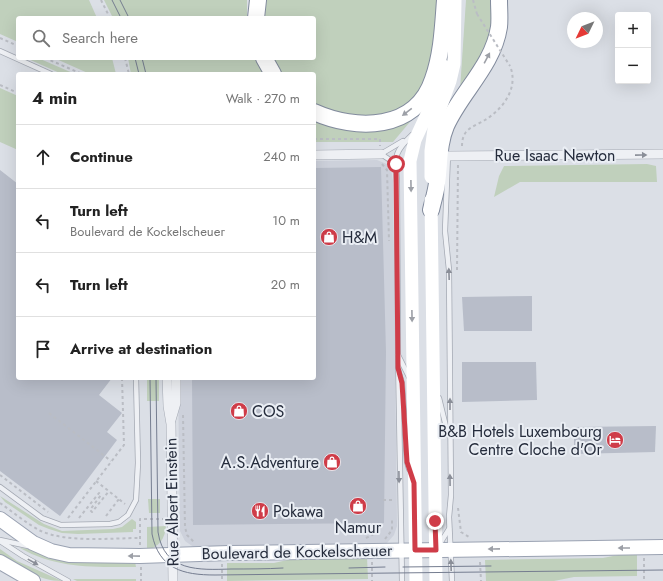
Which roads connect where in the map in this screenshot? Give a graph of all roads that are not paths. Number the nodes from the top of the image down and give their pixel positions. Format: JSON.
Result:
{"nodes":[{"id":1,"x":258,"y":0,"type":"edge"},
{"id":2,"x":446,"y":0,"type":"edge"},
{"id":3,"x":455,"y":0,"type":"edge"},
{"id":4,"x":499,"y":0,"type":"edge"},
{"id":5,"x":256,"y":16,"type":"edge"},
{"id":6,"x":0,"y":51,"type":"edge"},
{"id":7,"x":16,"y":58,"type":"edge"},
{"id":8,"x":20,"y":60,"type":"edge"},
{"id":9,"x":265,"y":60,"type":"edge"},
{"id":10,"x":46,"y":72,"type":"edge"},
{"id":11,"x":272,"y":72,"type":"edge"},
{"id":12,"x":473,"y":82,"type":"junction"},
{"id":13,"x":316,"y":113,"type":"edge"},
{"id":14,"x":424,"y":122,"type":"junction"},
{"id":15,"x":454,"y":122,"type":"dead end"},
{"id":16,"x":414,"y":133,"type":"junction"},
{"id":17,"x":448,"y":151,"type":"joint"},
{"id":18,"x":381,"y":154,"type":"junction"},
{"id":19,"x":663,"y":154,"type":"edge"},
{"id":20,"x":316,"y":155,"type":"edge"},
{"id":21,"x":396,"y":164,"type":"junction"},
{"id":22,"x":431,"y":210,"type":"junction"},
{"id":23,"x":398,"y":353,"type":"junction"},
{"id":24,"x":398,"y":368,"type":"junction"},
{"id":25,"x":433,"y":373,"type":"junction"},
{"id":26,"x":136,"y":380,"type":"edge"},
{"id":27,"x":167,"y":380,"type":"edge"},
{"id":28,"x":176,"y":380,"type":"edge"},
{"id":29,"x":413,"y":385,"type":"junction"},
{"id":30,"x":171,"y":424,"type":"junction"},
{"id":31,"x":450,"y":443,"type":"junction"},
{"id":32,"x":414,"y":483,"type":"junction"},
{"id":33,"x":0,"y":487,"type":"edge"},
{"id":34,"x":0,"y":519,"type":"edge"},
{"id":35,"x":449,"y":529,"type":"junction"},
{"id":36,"x":0,"y":540,"type":"edge"},
{"id":37,"x":663,"y":547,"type":"edge"},
{"id":38,"x":408,"y":550,"type":"junction"},
{"id":39,"x":436,"y":550,"type":"junction"},
{"id":40,"x":450,"y":550,"type":"junction"},
{"id":41,"x":51,"y":551,"type":"junction"},
{"id":42,"x":173,"y":555,"type":"junction"},
{"id":43,"x":0,"y":562,"type":"edge"},
{"id":44,"x":33,"y":581,"type":"edge"},
{"id":45,"x":68,"y":581,"type":"edge"},
{"id":46,"x":173,"y":581,"type":"edge"},
{"id":47,"x":402,"y":581,"type":"edge"},
{"id":48,"x":416,"y":581,"type":"edge"},
{"id":49,"x":436,"y":581,"type":"edge"},
{"id":50,"x":452,"y":581,"type":"edge"}],
"edges":[{"from":1,"to":5,"type":"highway"},
{"from":2,"to":13,"type":"highway","one_way":true},
{"from":2,"to":14,"type":"main road"},
{"from":3,"to":22,"type":"main road"},
{"from":12,"to":4,"type":"highway","one_way":true},
{"from":6,"to":7,"type":"lane"},
{"from":8,"to":10,"type":"lane"},
{"from":9,"to":11,"type":"highway"},
{"from":12,"to":15,"type":"lane"},
{"from":12,"to":22,"type":"highway"},
{"from":14,"to":16,"type":"lane"},
{"from":14,"to":29,"type":"main road","one_way":true},
{"from":16,"to":18,"type":"lane"},
{"from":16,"to":21,"type":"lane"},
{"from":17,"to":19,"type":"street","name":"Rue Isaac Newton","one_way":true},
{"from":31,"to":17,"type":"lane","one_way":true},
{"from":18,"to":20,"type":"street"},
{"from":18,"to":21,"type":"lane"},
{"from":21,"to":23,"type":"lane"},
{"from":22,"to":25,"type":"main road"},
{"from":23,"to":24,"type":"lane"},
{"from":23,"to":29,"type":"lane"},
{"from":24,"to":32,"type":"lane"},
{"from":24,"to":38,"type":"lane","one_way":true},
{"from":25,"to":31,"type":"lane"},
{"from":25,"to":39,"type":"main road"},
{"from":26,"to":33,"type":"lane"},
{"from":27,"to":30,"type":"street","name":"Rue Albert Einstein"},
{"from":28,"to":30,"type":"street","name":"Rue Albert Einstein"},
{"from":29,"to":32,"type":"main road"},
{"from":30,"to":42,"type":"street","name":"Rue Albert Einstein"},
{"from":35,"to":31,"type":"lane","one_way":true},
{"from":32,"to":38,"type":"main road"},
{"from":34,"to":41,"type":"main road","name":"Boulevard de Kockelscheuer"},
{"from":35,"to":39,"type":"lane"},
{"from":35,"to":40,"type":"lane"},
{"from":36,"to":41,"type":"lane","name":"Boulevard de Kockelscheuer"},
{"from":36,"to":45,"type":"lane","name":"Boulevard de Kockelscheuer","one_way":true},
{"from":37,"to":40,"type":"main road","name":"Boulevard de Kockelscheuer","one_way":true},
{"from":38,"to":39,"type":"main road","name":"Boulevard de Kockelscheuer"},
{"from":38,"to":42,"type":"main road","name":"Boulevard de Kockelscheuer"},
{"from":38,"to":47,"type":"lane"},
{"from":38,"to":48,"type":"main road"},
{"from":39,"to":40,"type":"main road","name":"Boulevard de Kockelscheuer"},
{"from":39,"to":49,"type":"main road"},
{"from":50,"to":40,"type":"lane","one_way":true},
{"from":42,"to":41,"type":"main road","name":"Boulevard de Kockelscheuer","one_way":true},
{"from":42,"to":46,"type":"street","name":"Rue Albert Einstein"},
{"from":43,"to":44,"type":"main road"}]}
